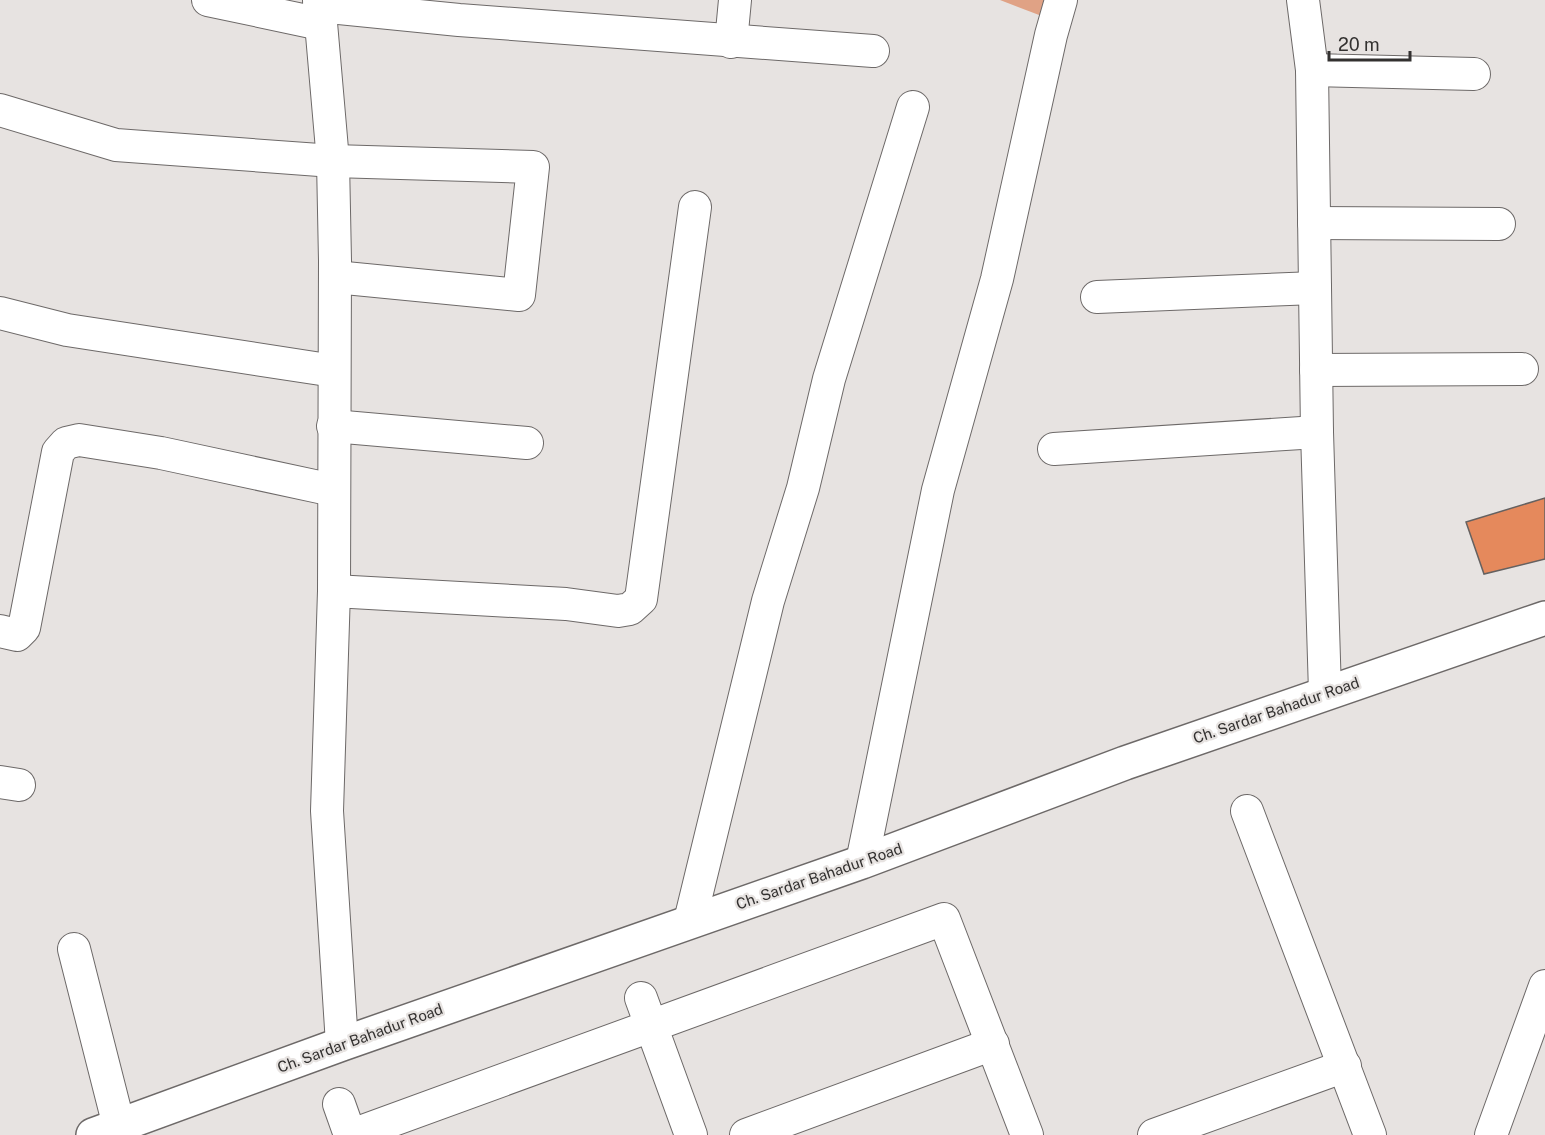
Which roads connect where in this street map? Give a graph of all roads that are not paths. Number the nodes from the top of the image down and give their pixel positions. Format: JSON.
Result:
{"nodes":[{"id":1,"x":208,"y":0,"type":"edge"},
{"id":2,"x":735,"y":0,"type":"edge"},
{"id":3,"x":1061,"y":0,"type":"edge"},
{"id":4,"x":1303,"y":0,"type":"edge"},
{"id":5,"x":320,"y":10,"type":"edge"},
{"id":6,"x":731,"y":42,"type":"junction"},
{"id":7,"x":873,"y":51,"type":"dead end"},
{"id":8,"x":1312,"y":70,"type":"junction"},
{"id":9,"x":1474,"y":74,"type":"dead end"},
{"id":10,"x":913,"y":107,"type":"dead end"},
{"id":11,"x":0,"y":110,"type":"edge"},
{"id":12,"x":333,"y":161,"type":"junction"},
{"id":13,"x":695,"y":207,"type":"dead end"},
{"id":14,"x":1314,"y":223,"type":"junction"},
{"id":15,"x":1499,"y":224,"type":"dead end"},
{"id":16,"x":335,"y":277,"type":"junction"},
{"id":17,"x":1315,"y":288,"type":"junction"},
{"id":18,"x":1097,"y":297,"type":"dead end"},
{"id":19,"x":0,"y":313,"type":"edge"},
{"id":20,"x":1522,"y":369,"type":"dead end"},
{"id":21,"x":1316,"y":370,"type":"junction"},
{"id":22,"x":334,"y":371,"type":"junction"},
{"id":23,"x":333,"y":426,"type":"junction"},
{"id":24,"x":1317,"y":432,"type":"junction"},
{"id":25,"x":527,"y":443,"type":"dead end"},
{"id":26,"x":1054,"y":449,"type":"dead end"},
{"id":27,"x":333,"y":490,"type":"junction"},
{"id":28,"x":334,"y":591,"type":"junction"},
{"id":29,"x":1545,"y":618,"type":"edge"},
{"id":30,"x":0,"y":632,"type":"edge"},
{"id":31,"x":1325,"y":692,"type":"junction"},
{"id":32,"x":1247,"y":811,"type":"dead end"},
{"id":33,"x":861,"y":862,"type":"junction"},
{"id":34,"x":690,"y":921,"type":"junction"},
{"id":35,"x":74,"y":949,"type":"dead end"},
{"id":36,"x":1545,"y":986,"type":"edge"},
{"id":37,"x":646,"y":1012,"type":"junction"},
{"id":38,"x":342,"y":1044,"type":"junction"},
{"id":39,"x":993,"y":1044,"type":"junction"},
{"id":40,"x":1345,"y":1066,"type":"junction"},
{"id":41,"x":339,"y":1104,"type":"dead end"},
{"id":42,"x":106,"y":1130,"type":"edge"},
{"id":43,"x":351,"y":1135,"type":"edge"},
{"id":44,"x":691,"y":1135,"type":"edge"},
{"id":45,"x":746,"y":1135,"type":"edge"},
{"id":46,"x":1027,"y":1135,"type":"edge"},
{"id":47,"x":1154,"y":1135,"type":"edge"},
{"id":48,"x":1370,"y":1135,"type":"edge"},
{"id":49,"x":1491,"y":1135,"type":"edge"}],
"edges":[{"from":1,"to":5,"type":"street"},
{"from":2,"to":6,"type":"street"},
{"from":3,"to":33,"type":"street"},
{"from":4,"to":8,"type":"street"},
{"from":5,"to":6,"type":"street"},
{"from":5,"to":12,"type":"street"},
{"from":6,"to":7,"type":"street"},
{"from":8,"to":9,"type":"street"},
{"from":8,"to":14,"type":"street"},
{"from":10,"to":34,"type":"street"},
{"from":11,"to":12,"type":"street"},
{"from":12,"to":16,"type":"street"},
{"from":12,"to":16,"type":"street"},
{"from":13,"to":28,"type":"street"},
{"from":14,"to":15,"type":"street"},
{"from":14,"to":17,"type":"street"},
{"from":16,"to":22,"type":"street"},
{"from":17,"to":18,"type":"street"},
{"from":17,"to":21,"type":"street"},
{"from":19,"to":22,"type":"street"},
{"from":20,"to":21,"type":"street"},
{"from":21,"to":24,"type":"street"},
{"from":22,"to":23,"type":"street"},
{"from":23,"to":25,"type":"street"},
{"from":23,"to":27,"type":"street"},
{"from":24,"to":26,"type":"street"},
{"from":24,"to":31,"type":"street"},
{"from":27,"to":28,"type":"street"},
{"from":27,"to":30,"type":"street"},
{"from":28,"to":38,"type":"street"},
{"from":29,"to":31,"type":"main road","name":"Ch. Sardar Bahadur Road"},
{"from":31,"to":33,"type":"main road","name":"Ch. Sardar Bahadur Road"},
{"from":32,"to":40,"type":"street"},
{"from":33,"to":34,"type":"main road","name":"Ch. Sardar Bahadur Road"},
{"from":34,"to":38,"type":"main road","name":"Ch. Sardar Bahadur Road"},
{"from":35,"to":42,"type":"street"},
{"from":36,"to":49,"type":"street"},
{"from":37,"to":39,"type":"street"},
{"from":37,"to":43,"type":"street"},
{"from":37,"to":44,"type":"street"},
{"from":38,"to":42,"type":"main road","name":"Ch. Sardar Bahadur Road"},
{"from":39,"to":45,"type":"street"},
{"from":39,"to":46,"type":"street"},
{"from":40,"to":47,"type":"street"},
{"from":40,"to":48,"type":"street"},
{"from":41,"to":43,"type":"street"}]}
